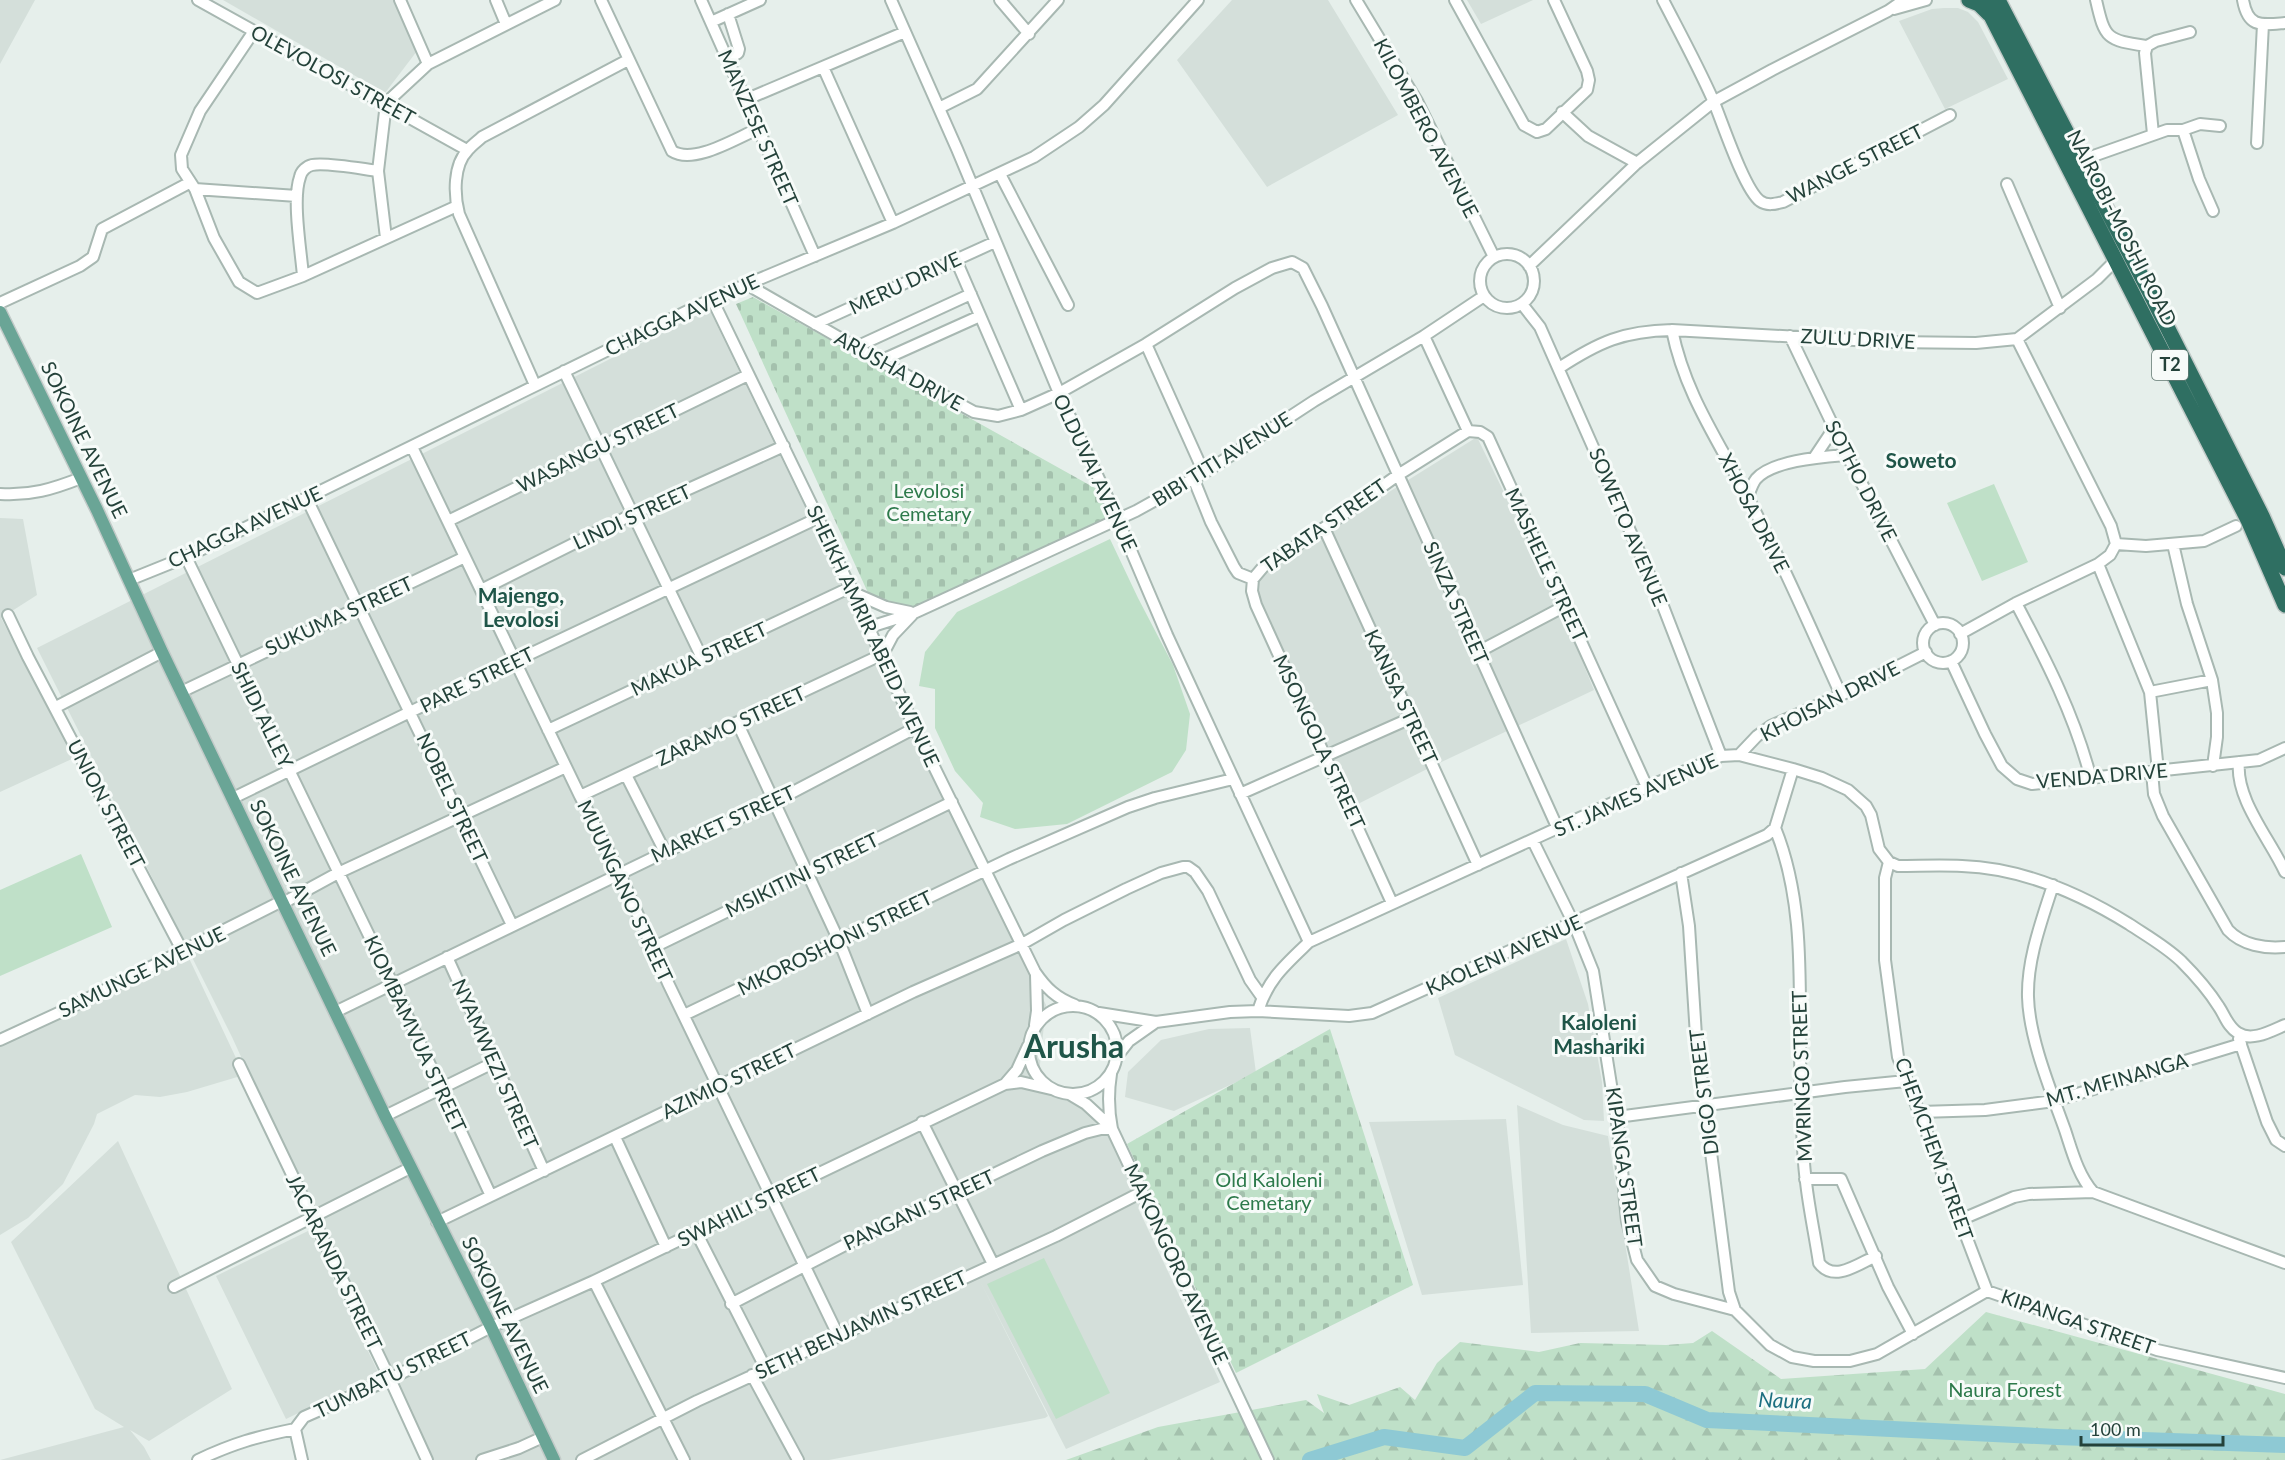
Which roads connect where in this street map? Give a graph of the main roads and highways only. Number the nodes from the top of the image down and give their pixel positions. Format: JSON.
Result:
{"nodes":[{"id":1,"x":1970,"y":0,"type":"edge"},
{"id":2,"x":1983,"y":0,"type":"edge"},
{"id":3,"x":1999,"y":1,"type":"edge"},
{"id":4,"x":1991,"y":16,"type":"junction"},
{"id":5,"x":0,"y":312,"type":"edge"},
{"id":6,"x":2285,"y":568,"type":"edge"},
{"id":7,"x":2285,"y":605,"type":"edge"},
{"id":8,"x":554,"y":1460,"type":"edge"}],
"edges":[{"from":1,"to":4,"type":"highway"},
{"from":2,"to":4,"type":"highway","name":"NAIROBI-MOSHI ROAD","number":"T2"},
{"from":3,"to":6,"type":"highway","name":"NAIROBI-MOSHI ROAD","number":"T2"},
{"from":4,"to":7,"type":"highway","name":"NAIROBI-MOSHI ROAD","number":"T2"},
{"from":5,"to":8,"type":"main road","name":"SOKOINE AVENUE"}]}
